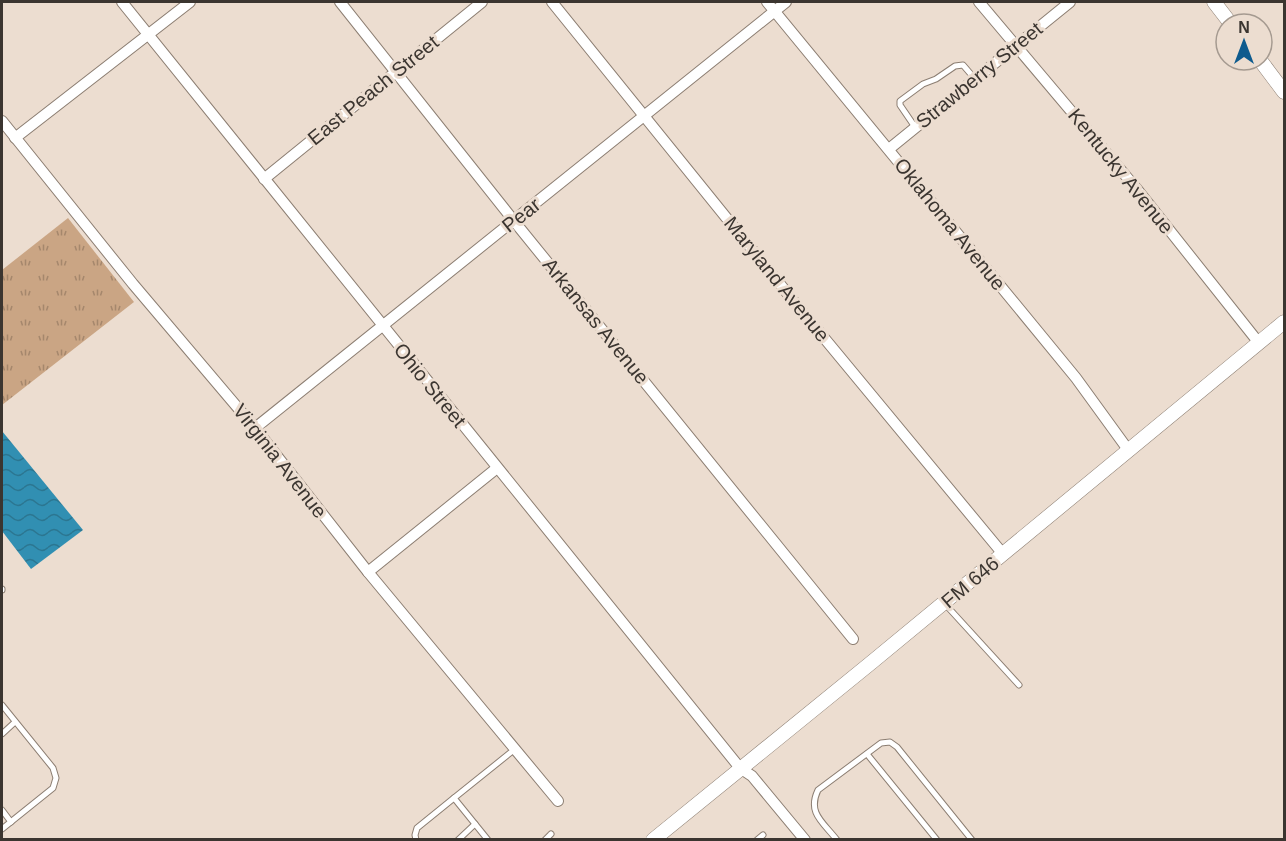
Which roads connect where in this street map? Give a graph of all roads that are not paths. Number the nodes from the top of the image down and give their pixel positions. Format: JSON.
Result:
{"nodes":[{"id":1,"x":122,"y":2,"type":"edge"},
{"id":2,"x":190,"y":2,"type":"edge"},
{"id":3,"x":340,"y":2,"type":"edge"},
{"id":4,"x":482,"y":2,"type":"edge"},
{"id":5,"x":552,"y":2,"type":"edge"},
{"id":6,"x":767,"y":2,"type":"edge"},
{"id":7,"x":786,"y":2,"type":"edge"},
{"id":8,"x":979,"y":2,"type":"edge"},
{"id":9,"x":1070,"y":2,"type":"edge"},
{"id":10,"x":775,"y":11,"type":"junction"},
{"id":11,"x":148,"y":35,"type":"junction"},
{"id":12,"x":1016,"y":45,"type":"junction"},
{"id":13,"x":395,"y":71,"type":"junction"},
{"id":14,"x":1269,"y":72,"type":"edge"},
{"id":15,"x":975,"y":78,"type":"junction"},
{"id":16,"x":1284,"y":92,"type":"edge"},
{"id":17,"x":644,"y":116,"type":"junction"},
{"id":18,"x":2,"y":121,"type":"edge"},
{"id":19,"x":915,"y":127,"type":"junction"},
{"id":20,"x":15,"y":138,"type":"junction"},
{"id":21,"x":889,"y":149,"type":"junction"},
{"id":22,"x":264,"y":179,"type":"junction"},
{"id":23,"x":514,"y":221,"type":"junction"},
{"id":24,"x":1284,"y":322,"type":"edge"},
{"id":25,"x":382,"y":326,"type":"junction"},
{"id":26,"x":1259,"y":343,"type":"junction"},
{"id":27,"x":255,"y":428,"type":"junction"},
{"id":28,"x":1128,"y":451,"type":"junction"},
{"id":29,"x":497,"y":468,"type":"junction"},
{"id":30,"x":1003,"y":554,"type":"junction"},
{"id":31,"x":368,"y":572,"type":"junction"},
{"id":32,"x":944,"y":603,"type":"junction"},
{"id":33,"x":853,"y":639,"type":"dead end"},
{"id":34,"x":1019,"y":685,"type":"dead end"},
{"id":35,"x":2,"y":705,"type":"edge"},
{"id":36,"x":15,"y":722,"type":"junction"},
{"id":37,"x":2,"y":734,"type":"edge"},
{"id":38,"x":515,"y":748,"type":"junction"},
{"id":39,"x":867,"y":753,"type":"junction"},
{"id":40,"x":740,"y":768,"type":"junction"},
{"id":41,"x":454,"y":798,"type":"junction"},
{"id":42,"x":558,"y":801,"type":"dead end"},
{"id":43,"x":2,"y":810,"type":"edge"},
{"id":44,"x":10,"y":822,"type":"junction"},
{"id":45,"x":475,"y":824,"type":"junction"},
{"id":46,"x":2,"y":829,"type":"edge"},
{"id":47,"x":551,"y":834,"type":"dead end"},
{"id":48,"x":764,"y":835,"type":"dead end"},
{"id":49,"x":416,"y":840,"type":"edge"},
{"id":50,"x":458,"y":840,"type":"edge"},
{"id":51,"x":488,"y":840,"type":"edge"},
{"id":52,"x":545,"y":840,"type":"edge"},
{"id":53,"x":653,"y":840,"type":"edge"},
{"id":54,"x":757,"y":840,"type":"edge"},
{"id":55,"x":805,"y":840,"type":"edge"},
{"id":56,"x":837,"y":840,"type":"edge"},
{"id":57,"x":937,"y":840,"type":"edge"},
{"id":58,"x":972,"y":840,"type":"edge"}],
"edges":[{"from":1,"to":11,"type":"street","name":"Ohio Street"},
{"from":2,"to":11,"type":"street"},
{"from":3,"to":13,"type":"street","name":"Arkansas Avenue"},
{"from":4,"to":13,"type":"street","name":"East Peach Street"},
{"from":5,"to":17,"type":"street","name":"Maryland Avenue"},
{"from":6,"to":10,"type":"street","name":"Oklahoma Avenue"},
{"from":7,"to":10,"type":"street","name":"Pear"},
{"from":8,"to":12,"type":"street","name":"Kentucky Avenue"},
{"from":9,"to":12,"type":"street","name":"Strawberry Street"},
{"from":10,"to":17,"type":"street","name":"Pear"},
{"from":10,"to":21,"type":"street","name":"Oklahoma Avenue"},
{"from":11,"to":20,"type":"street"},
{"from":11,"to":22,"type":"street","name":"Ohio Street"},
{"from":12,"to":15,"type":"street","name":"Strawberry Street"},
{"from":12,"to":26,"type":"street","name":"Kentucky Avenue"},
{"from":13,"to":22,"type":"street","name":"East Peach Street"},
{"from":13,"to":23,"type":"street","name":"Arkansas Avenue"},
{"from":14,"to":16,"type":"main road"},
{"from":15,"to":19,"type":"street","name":"Strawberry Street"},
{"from":15,"to":19,"type":"lane"},
{"from":17,"to":23,"type":"street","name":"Pear"},
{"from":17,"to":30,"type":"street","name":"Maryland Avenue"},
{"from":18,"to":20,"type":"street","name":"Virginia Avenue"},
{"from":19,"to":21,"type":"street","name":"Strawberry Street"},
{"from":20,"to":27,"type":"street","name":"Virginia Avenue"},
{"from":21,"to":28,"type":"street","name":"Oklahoma Avenue"},
{"from":22,"to":25,"type":"street","name":"Ohio Street"},
{"from":23,"to":25,"type":"street","name":"Pear"},
{"from":23,"to":33,"type":"street","name":"Arkansas Avenue"},
{"from":24,"to":26,"type":"main road","name":"FM 646","number":"FM 646"},
{"from":25,"to":27,"type":"street","name":"Pear"},
{"from":25,"to":29,"type":"street","name":"Ohio Street"},
{"from":26,"to":28,"type":"main road","name":"FM 646","number":"FM 646"},
{"from":27,"to":31,"type":"street","name":"Virginia Avenue"},
{"from":28,"to":30,"type":"main road","name":"FM 646","number":"FM 646"},
{"from":29,"to":31,"type":"street"},
{"from":29,"to":40,"type":"street","name":"Ohio Street"},
{"from":30,"to":32,"type":"main road","name":"FM 646","number":"FM 646"},
{"from":31,"to":38,"type":"street","name":"Virginia Avenue"},
{"from":32,"to":34,"type":"lane"},
{"from":32,"to":40,"type":"main road","name":"FM 646","number":"FM 646"},
{"from":35,"to":36,"type":"lane"},
{"from":36,"to":37,"type":"lane"},
{"from":36,"to":44,"type":"lane"},
{"from":38,"to":41,"type":"lane"},
{"from":38,"to":42,"type":"street","name":"Virginia Avenue"},
{"from":39,"to":56,"type":"lane"},
{"from":39,"to":57,"type":"lane"},
{"from":39,"to":58,"type":"lane"},
{"from":40,"to":53,"type":"main road","name":"FM 646","number":"FM 646"},
{"from":40,"to":55,"type":"street","name":"Ohio Street"},
{"from":41,"to":45,"type":"lane"},
{"from":41,"to":49,"type":"lane"},
{"from":43,"to":44,"type":"lane"},
{"from":44,"to":46,"type":"lane"},
{"from":45,"to":50,"type":"lane"},
{"from":45,"to":51,"type":"lane"},
{"from":47,"to":52,"type":"lane"},
{"from":48,"to":54,"type":"lane"}]}
